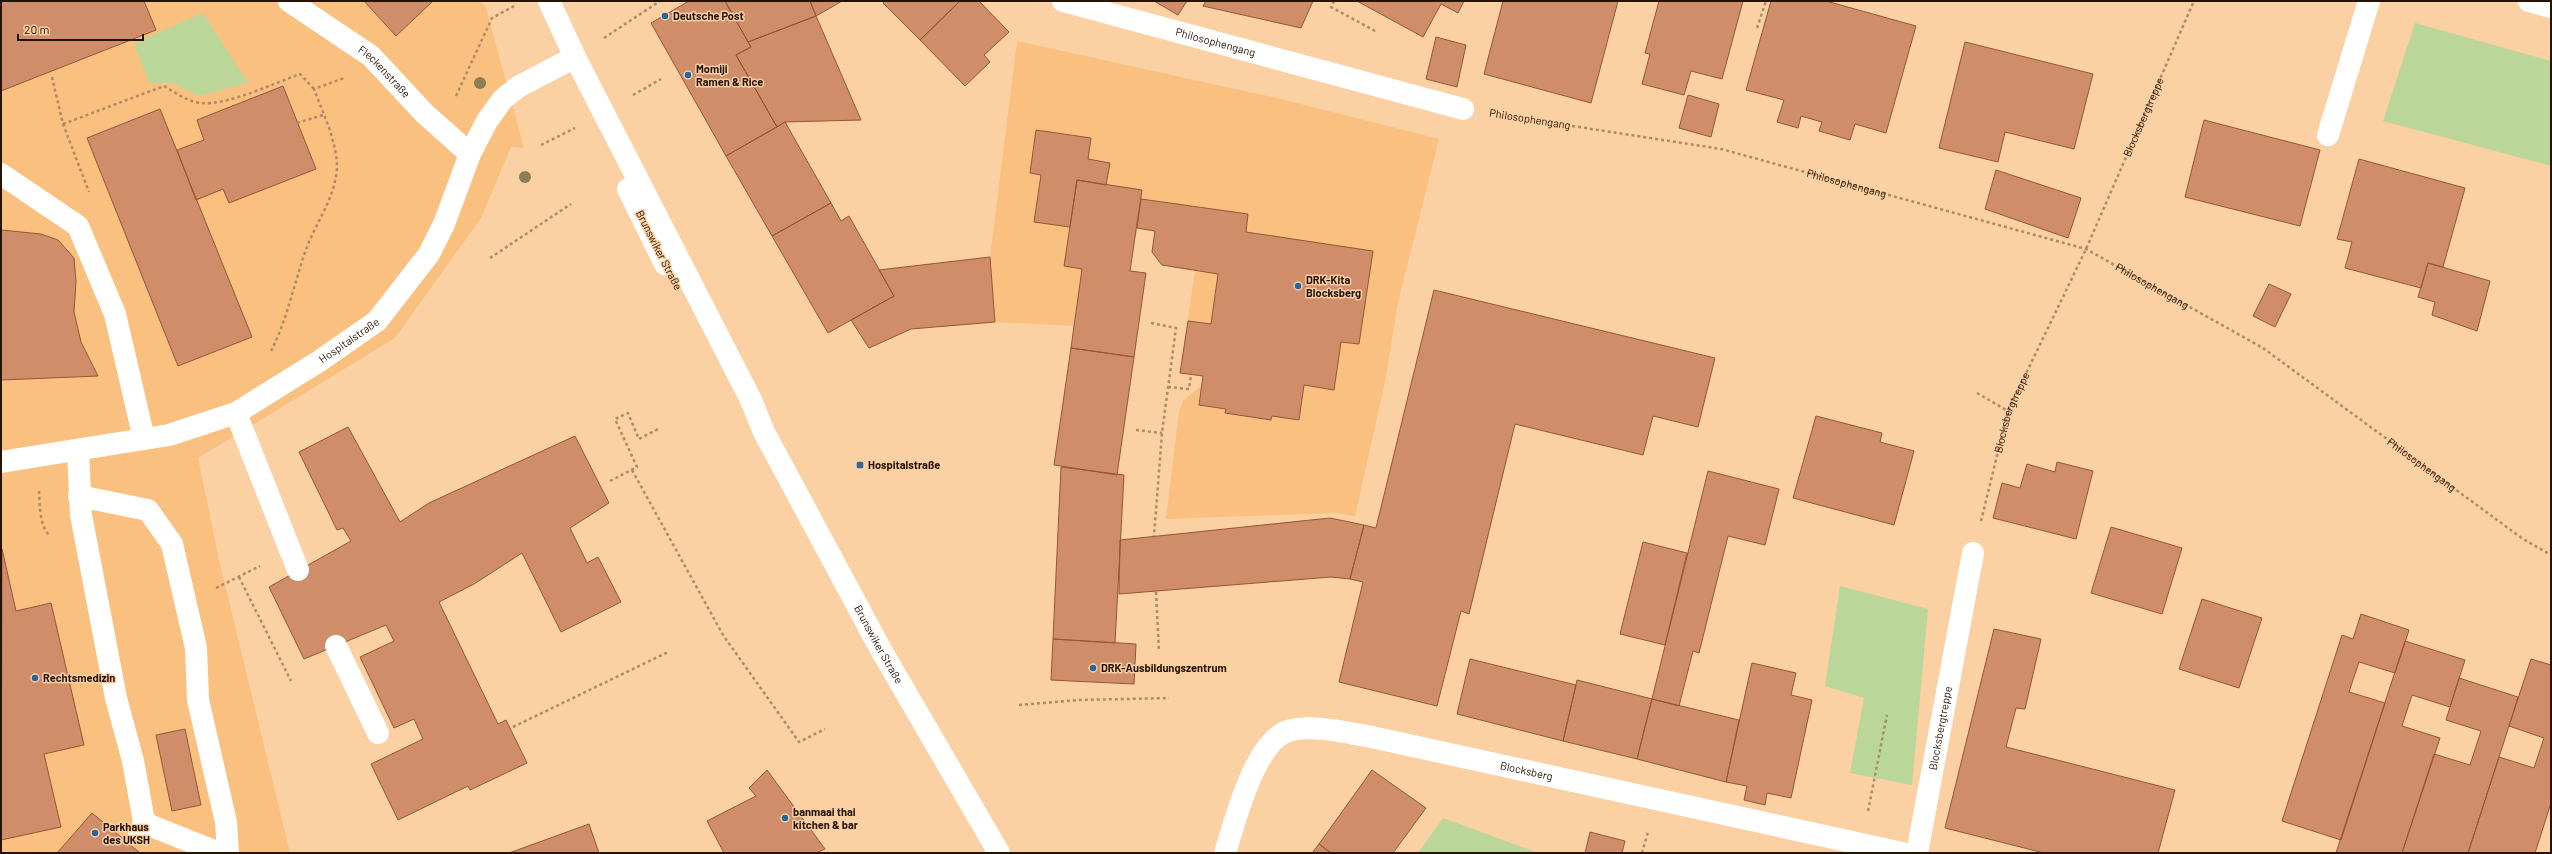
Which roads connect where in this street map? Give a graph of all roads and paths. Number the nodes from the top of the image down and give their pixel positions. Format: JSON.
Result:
{"nodes":[{"id":1,"x":289,"y":1,"type":"edge"},
{"id":2,"x":523,"y":1,"type":"edge"},
{"id":3,"x":549,"y":1,"type":"edge"},
{"id":4,"x":660,"y":1,"type":"edge"},
{"id":5,"x":1063,"y":1,"type":"edge"},
{"id":6,"x":1334,"y":1,"type":"edge"},
{"id":7,"x":1766,"y":1,"type":"edge"},
{"id":8,"x":2194,"y":1,"type":"edge"},
{"id":9,"x":2369,"y":1,"type":"edge"},
{"id":10,"x":2529,"y":1,"type":"edge"},
{"id":11,"x":2551,"y":7,"type":"edge"},
{"id":12,"x":631,"y":21,"type":"dead end"},
{"id":13,"x":1757,"y":28,"type":"dead end"},
{"id":14,"x":1377,"y":32,"type":"dead end"},
{"id":15,"x":575,"y":56,"type":"junction"},
{"id":16,"x":352,"y":75,"type":"dead end"},
{"id":17,"x":314,"y":89,"type":"junction"},
{"id":18,"x":1463,"y":109,"type":"joint"},
{"id":19,"x":323,"y":115,"type":"junction"},
{"id":20,"x":297,"y":123,"type":"dead end"},
{"id":21,"x":63,"y":124,"type":"dead end"},
{"id":22,"x":442,"y":129,"type":"junction"},
{"id":23,"x":2328,"y":135,"type":"dead end"},
{"id":24,"x":470,"y":154,"type":"junction"},
{"id":25,"x":1,"y":174,"type":"edge"},
{"id":26,"x":570,"y":204,"type":"dead end"},
{"id":27,"x":2086,"y":249,"type":"junction"},
{"id":28,"x":490,"y":258,"type":"dead end"},
{"id":29,"x":1151,"y":323,"type":"dead end"},
{"id":30,"x":270,"y":353,"type":"dead end"},
{"id":31,"x":1192,"y":368,"type":"dead end"},
{"id":32,"x":1168,"y":387,"type":"junction"},
{"id":33,"x":1977,"y":393,"type":"dead end"},
{"id":34,"x":2008,"y":411,"type":"junction"},
{"id":35,"x":236,"y":413,"type":"junction"},
{"id":36,"x":660,"y":428,"type":"dead end"},
{"id":37,"x":1136,"y":430,"type":"dead end"},
{"id":38,"x":1162,"y":433,"type":"junction"},
{"id":39,"x":144,"y":439,"type":"junction"},
{"id":40,"x":78,"y":450,"type":"junction"},
{"id":41,"x":1,"y":462,"type":"edge"},
{"id":42,"x":632,"y":470,"type":"junction"},
{"id":43,"x":610,"y":481,"type":"dead end"},
{"id":44,"x":79,"y":496,"type":"junction"},
{"id":45,"x":1154,"y":536,"type":"dead end"},
{"id":46,"x":1974,"y":553,"type":"joint"},
{"id":47,"x":2551,"y":555,"type":"edge"},
{"id":48,"x":298,"y":570,"type":"dead end"},
{"id":49,"x":239,"y":576,"type":"dead end"},
{"id":50,"x":1156,"y":592,"type":"dead end"},
{"id":51,"x":336,"y":646,"type":"dead end"},
{"id":52,"x":1159,"y":651,"type":"dead end"},
{"id":53,"x":668,"y":652,"type":"dead end"},
{"id":54,"x":291,"y":681,"type":"dead end"},
{"id":55,"x":1170,"y":698,"type":"dead end"},
{"id":56,"x":1019,"y":705,"type":"dead end"},
{"id":57,"x":1887,"y":715,"type":"dead end"},
{"id":58,"x":513,"y":727,"type":"dead end"},
{"id":59,"x":825,"y":729,"type":"dead end"},
{"id":60,"x":378,"y":733,"type":"dead end"},
{"id":61,"x":1862,"y":843,"type":"junction"},
{"id":62,"x":219,"y":853,"type":"edge"},
{"id":63,"x":228,"y":853,"type":"edge"},
{"id":64,"x":999,"y":853,"type":"edge"},
{"id":65,"x":1225,"y":853,"type":"edge"},
{"id":66,"x":1902,"y":853,"type":"edge"},
{"id":67,"x":1917,"y":853,"type":"edge"}],
"edges":[{"from":1,"to":22,"type":"street","name":"Fleckenstraße"},
{"from":2,"to":22,"type":"path"},
{"from":3,"to":15,"type":"street","name":"Brunswiker Straße"},
{"from":4,"to":12,"type":"path"},
{"from":5,"to":18,"type":"street","name":"Philosophengang"},
{"from":6,"to":14,"type":"path"},
{"from":7,"to":13,"type":"path"},
{"from":8,"to":27,"type":"path","name":"Blocksbergtreppe"},
{"from":9,"to":23,"type":"street"},
{"from":10,"to":11,"type":"street"},
{"from":15,"to":24,"type":"street","name":"Hospitalstraße"},
{"from":15,"to":64,"type":"street","name":"Brunswiker Straße"},
{"from":16,"to":17,"type":"path"},
{"from":17,"to":19,"type":"path"},
{"from":17,"to":21,"type":"path"},
{"from":18,"to":27,"type":"path","name":"Philosophengang"},
{"from":19,"to":20,"type":"path"},
{"from":19,"to":30,"type":"path"},
{"from":22,"to":24,"type":"street","name":"Fleckenstraße"},
{"from":24,"to":35,"type":"street","name":"Hospitalstraße"},
{"from":25,"to":39,"type":"street"},
{"from":26,"to":28,"type":"path"},
{"from":27,"to":34,"type":"path","name":"Blocksbergtreppe"},
{"from":27,"to":47,"type":"path","name":"Philosophengang"},
{"from":29,"to":32,"type":"path"},
{"from":31,"to":32,"type":"path"},
{"from":32,"to":38,"type":"path"},
{"from":33,"to":34,"type":"path"},
{"from":34,"to":46,"type":"path","name":"Blocksbergtreppe"},
{"from":35,"to":39,"type":"street","name":"Hospitalstraße"},
{"from":35,"to":48,"type":"street"},
{"from":36,"to":42,"type":"path"},
{"from":37,"to":38,"type":"path"},
{"from":38,"to":45,"type":"path"},
{"from":39,"to":40,"type":"street","name":"Hospitalstraße"},
{"from":40,"to":41,"type":"street","name":"Hospitalstraße"},
{"from":40,"to":44,"type":"street"},
{"from":42,"to":43,"type":"path"},
{"from":42,"to":59,"type":"path"},
{"from":44,"to":62,"type":"street"},
{"from":44,"to":63,"type":"street"},
{"from":46,"to":67,"type":"street","name":"Blocksbergtreppe"},
{"from":49,"to":54,"type":"path"},
{"from":50,"to":52,"type":"path"},
{"from":51,"to":60,"type":"street"},
{"from":53,"to":58,"type":"path"},
{"from":55,"to":56,"type":"path"},
{"from":57,"to":61,"type":"path"},
{"from":61,"to":65,"type":"street","name":"Blocksberg"},
{"from":61,"to":66,"type":"street","name":"Blocksberg"}]}
